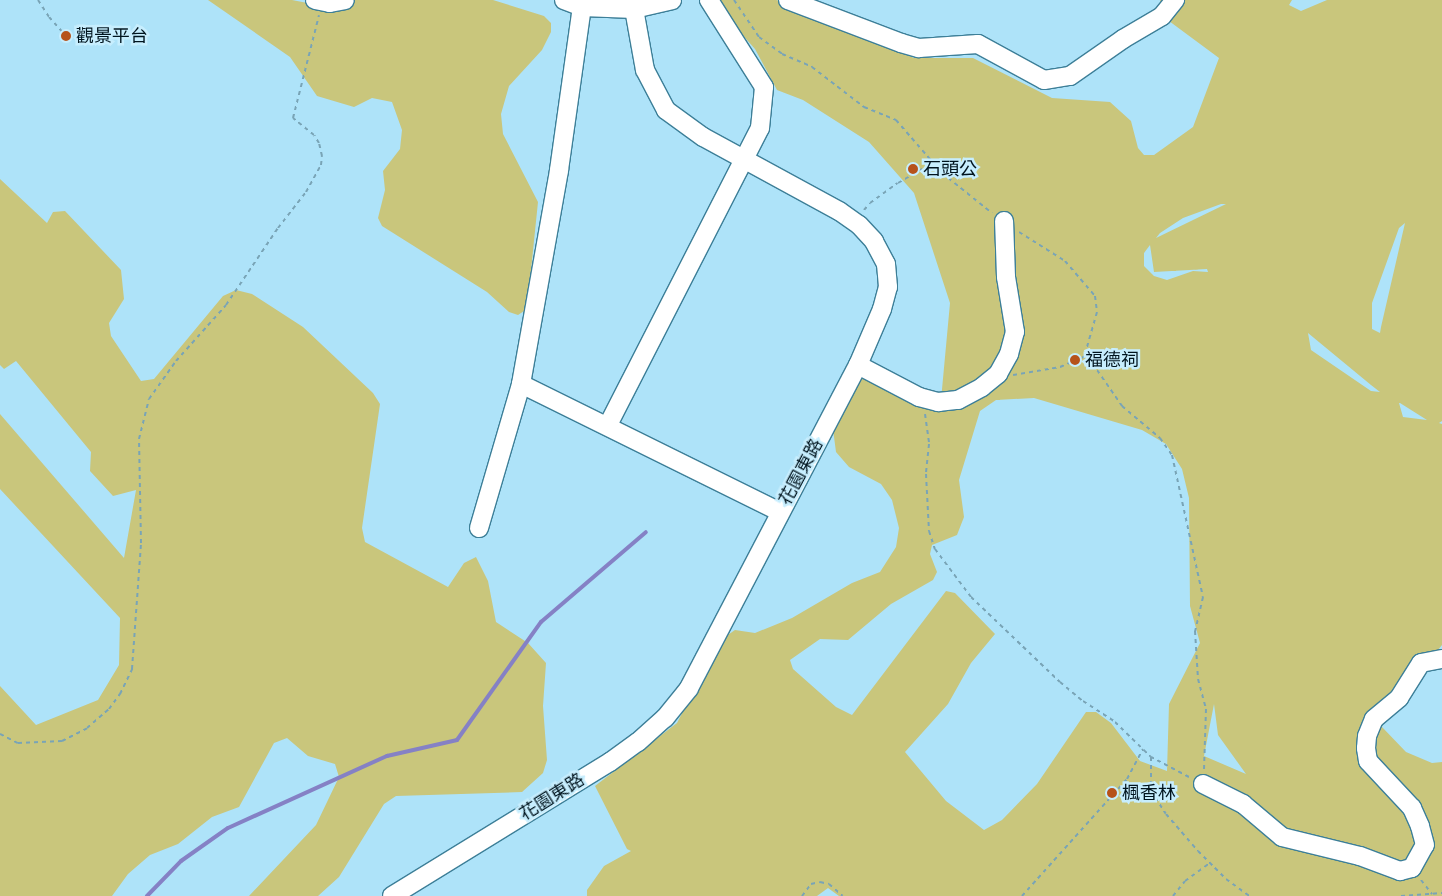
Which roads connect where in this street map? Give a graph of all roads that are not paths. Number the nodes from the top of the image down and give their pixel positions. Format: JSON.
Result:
{"nodes":[{"id":1,"x":345,"y":0,"type":"edge"},
{"id":2,"x":564,"y":0,"type":"edge"},
{"id":3,"x":672,"y":0,"type":"edge"},
{"id":4,"x":709,"y":0,"type":"edge"},
{"id":5,"x":788,"y":0,"type":"edge"},
{"id":6,"x":1175,"y":0,"type":"edge"},
{"id":7,"x":318,"y":2,"type":"edge"},
{"id":8,"x":582,"y":7,"type":"junction"},
{"id":9,"x":634,"y":9,"type":"junction"},
{"id":10,"x":744,"y":159,"type":"junction"},
{"id":11,"x":1004,"y":221,"type":"road end"},
{"id":12,"x":858,"y":365,"type":"junction"},
{"id":13,"x":521,"y":384,"type":"junction"},
{"id":14,"x":608,"y":425,"type":"junction"},
{"id":15,"x":780,"y":512,"type":"junction"},
{"id":16,"x":479,"y":528,"type":"dead end"},
{"id":17,"x":1442,"y":659,"type":"edge"},
{"id":18,"x":1202,"y":784,"type":"road end"},
{"id":19,"x":392,"y":896,"type":"edge"}],
"edges":[{"from":1,"to":7,"type":"street"},
{"from":2,"to":8,"type":"street"},
{"from":3,"to":9,"type":"street"},
{"from":4,"to":10,"type":"street"},
{"from":5,"to":6,"type":"street"},
{"from":8,"to":9,"type":"street"},
{"from":8,"to":13,"type":"street"},
{"from":9,"to":10,"type":"street","name":"花園東路"},
{"from":10,"to":12,"type":"street","name":"花園東路"},
{"from":10,"to":14,"type":"street"},
{"from":11,"to":12,"type":"street"},
{"from":12,"to":15,"type":"street","name":"花園東路"},
{"from":13,"to":14,"type":"street"},
{"from":13,"to":16,"type":"street"},
{"from":14,"to":15,"type":"street"},
{"from":15,"to":19,"type":"street","name":"花園東路"},
{"from":17,"to":18,"type":"street"}]}
